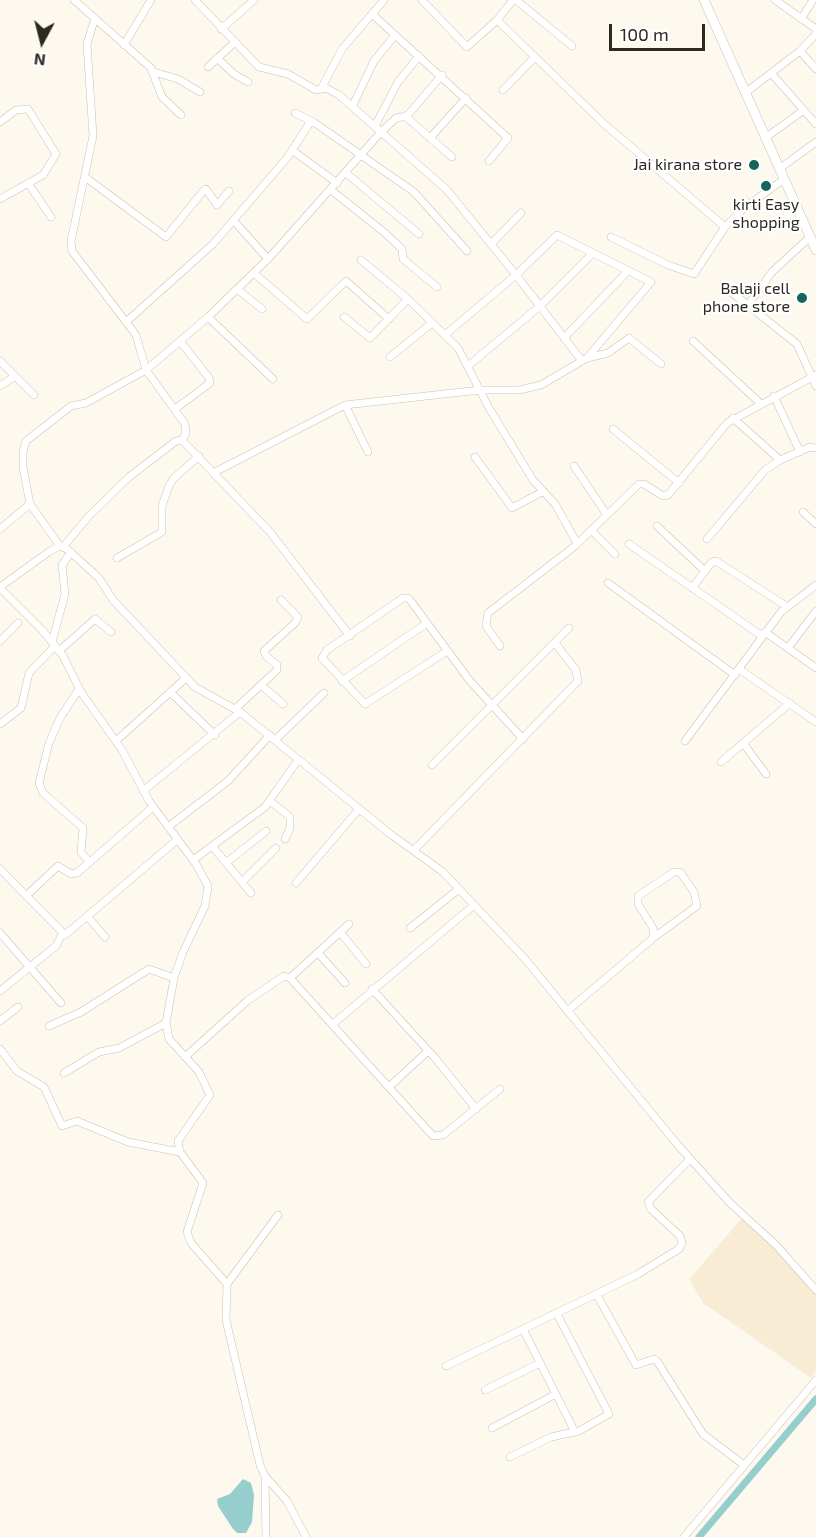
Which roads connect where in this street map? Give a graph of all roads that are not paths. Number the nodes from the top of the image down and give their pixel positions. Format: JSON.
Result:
{"nodes":[{"id":1,"x":74,"y":0,"type":"edge"},
{"id":2,"x":151,"y":0,"type":"edge"},
{"id":3,"x":195,"y":0,"type":"edge"},
{"id":4,"x":255,"y":0,"type":"edge"},
{"id":5,"x":384,"y":0,"type":"edge"},
{"id":6,"x":422,"y":0,"type":"edge"},
{"id":7,"x":514,"y":0,"type":"edge"},
{"id":8,"x":704,"y":0,"type":"edge"},
{"id":9,"x":775,"y":0,"type":"edge"},
{"id":10,"x":813,"y":0,"type":"edge"},
{"id":11,"x":372,"y":14,"type":"junction"},
{"id":12,"x":801,"y":19,"type":"junction"},
{"id":13,"x":497,"y":20,"type":"junction"},
{"id":14,"x":94,"y":21,"type":"junction"},
{"id":15,"x":221,"y":29,"type":"junction"},
{"id":16,"x":816,"y":29,"type":"edge"},
{"id":17,"x":816,"y":34,"type":"edge"},
{"id":18,"x":396,"y":35,"type":"junction"},
{"id":19,"x":234,"y":43,"type":"junction"},
{"id":20,"x":124,"y":45,"type":"junction"},
{"id":21,"x":572,"y":46,"type":"dead end"},
{"id":22,"x":800,"y":51,"type":"junction"},
{"id":23,"x":419,"y":56,"type":"junction"},
{"id":24,"x":536,"y":57,"type":"junction"},
{"id":25,"x":217,"y":58,"type":"junction"},
{"id":26,"x":208,"y":67,"type":"dead end"},
{"id":27,"x":816,"y":69,"type":"edge"},
{"id":28,"x":154,"y":72,"type":"junction"},
{"id":29,"x":771,"y":73,"type":"junction"},
{"id":30,"x":442,"y":75,"type":"junction"},
{"id":31,"x":248,"y":82,"type":"dead end"},
{"id":32,"x":321,"y":89,"type":"junction"},
{"id":33,"x":503,"y":90,"type":"dead end"},
{"id":34,"x":200,"y":92,"type":"dead end"},
{"id":35,"x":746,"y":93,"type":"junction"},
{"id":36,"x":466,"y":98,"type":"junction"},
{"id":37,"x":353,"y":105,"type":"junction"},
{"id":38,"x":804,"y":110,"type":"junction"},
{"id":39,"x":295,"y":113,"type":"dead end"},
{"id":40,"x":181,"y":116,"type":"dead end"},
{"id":41,"x":405,"y":116,"type":"junction"},
{"id":42,"x":311,"y":121,"type":"junction"},
{"id":43,"x":0,"y":122,"type":"edge"},
{"id":44,"x":816,"y":124,"type":"edge"},
{"id":45,"x":375,"y":126,"type":"junction"},
{"id":46,"x":381,"y":132,"type":"junction"},
{"id":47,"x":430,"y":138,"type":"junction"},
{"id":48,"x":765,"y":138,"type":"junction"},
{"id":49,"x":816,"y":142,"type":"edge"},
{"id":50,"x":292,"y":150,"type":"junction"},
{"id":51,"x":362,"y":155,"type":"junction"},
{"id":52,"x":453,"y":157,"type":"dead end"},
{"id":53,"x":489,"y":161,"type":"dead end"},
{"id":54,"x":779,"y":169,"type":"junction"},
{"id":55,"x":346,"y":173,"type":"junction"},
{"id":56,"x":85,"y":177,"type":"junction"},
{"id":57,"x":784,"y":179,"type":"junction"},
{"id":58,"x":28,"y":183,"type":"junction"},
{"id":59,"x":337,"y":183,"type":"junction"},
{"id":60,"x":331,"y":190,"type":"junction"},
{"id":61,"x":230,"y":191,"type":"dead end"},
{"id":62,"x":0,"y":199,"type":"edge"},
{"id":63,"x":521,"y":213,"type":"dead end"},
{"id":64,"x":51,"y":217,"type":"dead end"},
{"id":65,"x":234,"y":221,"type":"junction"},
{"id":66,"x":724,"y":227,"type":"junction"},
{"id":67,"x":811,"y":233,"type":"edge"},
{"id":68,"x":419,"y":234,"type":"dead end"},
{"id":69,"x":611,"y":237,"type":"dead end"},
{"id":70,"x":491,"y":244,"type":"junction"},
{"id":71,"x":467,"y":250,"type":"dead end"},
{"id":72,"x":816,"y":250,"type":"edge"},
{"id":73,"x":593,"y":253,"type":"junction"},
{"id":74,"x":268,"y":260,"type":"junction"},
{"id":75,"x":361,"y":261,"type":"dead end"},
{"id":76,"x":627,"y":272,"type":"junction"},
{"id":77,"x":254,"y":273,"type":"junction"},
{"id":78,"x":516,"y":275,"type":"junction"},
{"id":79,"x":437,"y":287,"type":"dead end"},
{"id":80,"x":726,"y":288,"type":"dead end"},
{"id":81,"x":237,"y":289,"type":"junction"},
{"id":82,"x":408,"y":299,"type":"junction"},
{"id":83,"x":748,"y":305,"type":"junction"},
{"id":84,"x":540,"y":306,"type":"junction"},
{"id":85,"x":262,"y":309,"type":"dead end"},
{"id":86,"x":208,"y":316,"type":"junction"},
{"id":87,"x":344,"y":317,"type":"dead end"},
{"id":88,"x":389,"y":319,"type":"junction"},
{"id":89,"x":126,"y":322,"type":"junction"},
{"id":90,"x":432,"y":323,"type":"junction"},
{"id":91,"x":446,"y":334,"type":"junction"},
{"id":92,"x":564,"y":338,"type":"junction"},
{"id":93,"x":180,"y":341,"type":"junction"},
{"id":94,"x":693,"y":341,"type":"dead end"},
{"id":95,"x":390,"y":357,"type":"dead end"},
{"id":96,"x":584,"y":360,"type":"junction"},
{"id":97,"x":0,"y":361,"type":"edge"},
{"id":98,"x":661,"y":364,"type":"dead end"},
{"id":99,"x":468,"y":366,"type":"junction"},
{"id":100,"x":146,"y":370,"type":"junction"},
{"id":101,"x":15,"y":376,"type":"junction"},
{"id":102,"x":814,"y":376,"type":"edge"},
{"id":103,"x":273,"y":379,"type":"dead end"},
{"id":104,"x":0,"y":386,"type":"edge"},
{"id":105,"x":816,"y":386,"type":"edge"},
{"id":106,"x":480,"y":390,"type":"junction"},
{"id":107,"x":34,"y":395,"type":"dead end"},
{"id":108,"x":774,"y":396,"type":"junction"},
{"id":109,"x":760,"y":403,"type":"junction"},
{"id":110,"x":345,"y":405,"type":"junction"},
{"id":111,"x":175,"y":409,"type":"junction"},
{"id":112,"x":733,"y":418,"type":"junction"},
{"id":113,"x":613,"y":429,"type":"dead end"},
{"id":114,"x":182,"y":440,"type":"junction"},
{"id":115,"x":816,"y":448,"type":"edge"},
{"id":116,"x":368,"y":452,"type":"dead end"},
{"id":117,"x":800,"y":452,"type":"junction"},
{"id":118,"x":199,"y":456,"type":"junction"},
{"id":119,"x":475,"y":457,"type":"dead end"},
{"id":120,"x":780,"y":460,"type":"junction"},
{"id":121,"x":574,"y":466,"type":"dead end"},
{"id":122,"x":215,"y":472,"type":"junction"},
{"id":123,"x":679,"y":483,"type":"junction"},
{"id":124,"x":542,"y":492,"type":"junction"},
{"id":125,"x":30,"y":504,"type":"junction"},
{"id":126,"x":803,"y":512,"type":"dead end"},
{"id":127,"x":607,"y":515,"type":"junction"},
{"id":128,"x":816,"y":524,"type":"edge"},
{"id":129,"x":657,"y":526,"type":"dead end"},
{"id":130,"x":0,"y":529,"type":"edge"},
{"id":131,"x":591,"y":530,"type":"junction"},
{"id":132,"x":707,"y":539,"type":"dead end"},
{"id":133,"x":577,"y":543,"type":"junction"},
{"id":134,"x":628,"y":544,"type":"dead end"},
{"id":135,"x":62,"y":547,"type":"junction"},
{"id":136,"x":71,"y":552,"type":"junction"},
{"id":137,"x":615,"y":554,"type":"dead end"},
{"id":138,"x":117,"y":558,"type":"dead end"},
{"id":139,"x":705,"y":572,"type":"junction"},
{"id":140,"x":608,"y":583,"type":"dead end"},
{"id":141,"x":816,"y":585,"type":"edge"},
{"id":142,"x":0,"y":587,"type":"edge"},
{"id":143,"x":692,"y":588,"type":"junction"},
{"id":144,"x":281,"y":600,"type":"dead end"},
{"id":145,"x":786,"y":606,"type":"junction"},
{"id":146,"x":816,"y":611,"type":"edge"},
{"id":147,"x":813,"y":621,"type":"edge"},
{"id":148,"x":18,"y":623,"type":"dead end"},
{"id":149,"x":427,"y":623,"type":"junction"},
{"id":150,"x":569,"y":628,"type":"dead end"},
{"id":151,"x":111,"y":632,"type":"dead end"},
{"id":152,"x":764,"y":634,"type":"junction"},
{"id":153,"x":350,"y":636,"type":"junction"},
{"id":154,"x":0,"y":641,"type":"edge"},
{"id":155,"x":555,"y":643,"type":"junction"},
{"id":156,"x":55,"y":646,"type":"junction"},
{"id":157,"x":500,"y":646,"type":"dead end"},
{"id":158,"x":788,"y":648,"type":"junction"},
{"id":159,"x":447,"y":651,"type":"junction"},
{"id":160,"x":816,"y":668,"type":"edge"},
{"id":161,"x":737,"y":672,"type":"junction"},
{"id":162,"x":186,"y":678,"type":"junction"},
{"id":163,"x":342,"y":681,"type":"junction"},
{"id":164,"x":261,"y":686,"type":"junction"},
{"id":165,"x":79,"y":688,"type":"junction"},
{"id":166,"x":170,"y":692,"type":"junction"},
{"id":167,"x":324,"y":693,"type":"dead end"},
{"id":168,"x":790,"y":703,"type":"junction"},
{"id":169,"x":283,"y":704,"type":"dead end"},
{"id":170,"x":493,"y":707,"type":"junction"},
{"id":171,"x":238,"y":711,"type":"junction"},
{"id":172,"x":816,"y":722,"type":"edge"},
{"id":173,"x":0,"y":724,"type":"edge"},
{"id":174,"x":215,"y":735,"type":"junction"},
{"id":175,"x":272,"y":737,"type":"junction"},
{"id":176,"x":523,"y":739,"type":"junction"},
{"id":177,"x":116,"y":741,"type":"junction"},
{"id":178,"x":685,"y":741,"type":"dead end"},
{"id":179,"x":743,"y":743,"type":"junction"},
{"id":180,"x":298,"y":760,"type":"junction"},
{"id":181,"x":720,"y":762,"type":"dead end"},
{"id":182,"x":432,"y":765,"type":"dead end"},
{"id":183,"x":766,"y":774,"type":"dead end"},
{"id":184,"x":143,"y":791,"type":"junction"},
{"id":185,"x":270,"y":801,"type":"junction"},
{"id":186,"x":153,"y":807,"type":"junction"},
{"id":187,"x":359,"y":809,"type":"junction"},
{"id":188,"x":168,"y":827,"type":"junction"},
{"id":189,"x":266,"y":831,"type":"dead end"},
{"id":190,"x":285,"y":839,"type":"dead end"},
{"id":191,"x":177,"y":840,"type":"junction"},
{"id":192,"x":212,"y":846,"type":"junction"},
{"id":193,"x":276,"y":849,"type":"dead end"},
{"id":194,"x":414,"y":850,"type":"junction"},
{"id":195,"x":196,"y":858,"type":"junction"},
{"id":196,"x":89,"y":862,"type":"junction"},
{"id":197,"x":226,"y":862,"type":"junction"},
{"id":198,"x":0,"y":869,"type":"edge"},
{"id":199,"x":242,"y":882,"type":"junction"},
{"id":200,"x":296,"y":883,"type":"dead end"},
{"id":201,"x":459,"y":889,"type":"junction"},
{"id":202,"x":250,"y":892,"type":"dead end"},
{"id":203,"x":26,"y":896,"type":"junction"},
{"id":204,"x":474,"y":905,"type":"junction"},
{"id":205,"x":88,"y":917,"type":"junction"},
{"id":206,"x":349,"y":924,"type":"dead end"},
{"id":207,"x":410,"y":928,"type":"dead end"},
{"id":208,"x":340,"y":932,"type":"junction"},
{"id":209,"x":0,"y":933,"type":"edge"},
{"id":210,"x":62,"y":934,"type":"junction"},
{"id":211,"x":105,"y":937,"type":"dead end"},
{"id":212,"x":653,"y":938,"type":"junction"},
{"id":213,"x":318,"y":953,"type":"junction"},
{"id":214,"x":366,"y":964,"type":"dead end"},
{"id":215,"x":31,"y":967,"type":"junction"},
{"id":216,"x":174,"y":978,"type":"junction"},
{"id":217,"x":290,"y":978,"type":"junction"},
{"id":218,"x":345,"y":983,"type":"dead end"},
{"id":219,"x":372,"y":989,"type":"junction"},
{"id":220,"x":0,"y":991,"type":"edge"},
{"id":221,"x":61,"y":1003,"type":"dead end"},
{"id":222,"x":18,"y":1007,"type":"dead end"},
{"id":223,"x":567,"y":1011,"type":"junction"},
{"id":224,"x":0,"y":1021,"type":"edge"},
{"id":225,"x":166,"y":1023,"type":"junction"},
{"id":226,"x":333,"y":1024,"type":"junction"},
{"id":227,"x":49,"y":1026,"type":"dead end"},
{"id":228,"x":0,"y":1049,"type":"edge"},
{"id":229,"x":428,"y":1051,"type":"junction"},
{"id":230,"x":185,"y":1057,"type":"junction"},
{"id":231,"x":64,"y":1073,"type":"dead end"},
{"id":232,"x":389,"y":1087,"type":"junction"},
{"id":233,"x":500,"y":1089,"type":"dead end"},
{"id":234,"x":476,"y":1108,"type":"junction"},
{"id":235,"x":180,"y":1152,"type":"junction"},
{"id":236,"x":690,"y":1159,"type":"junction"},
{"id":237,"x":278,"y":1215,"type":"dead end"},
{"id":238,"x":227,"y":1284,"type":"junction"},
{"id":239,"x":816,"y":1290,"type":"edge"},
{"id":240,"x":597,"y":1295,"type":"junction"},
{"id":241,"x":556,"y":1314,"type":"junction"},
{"id":242,"x":523,"y":1329,"type":"junction"},
{"id":243,"x":540,"y":1363,"type":"junction"},
{"id":244,"x":446,"y":1366,"type":"dead end"},
{"id":245,"x":816,"y":1380,"type":"edge"},
{"id":246,"x":485,"y":1390,"type":"dead end"},
{"id":247,"x":556,"y":1394,"type":"junction"},
{"id":248,"x":492,"y":1428,"type":"dead end"},
{"id":249,"x":575,"y":1432,"type":"junction"},
{"id":250,"x":510,"y":1457,"type":"dead end"},
{"id":251,"x":744,"y":1465,"type":"junction"},
{"id":252,"x":265,"y":1476,"type":"junction"},
{"id":253,"x":266,"y":1537,"type":"edge"},
{"id":254,"x":306,"y":1537,"type":"edge"},
{"id":255,"x":684,"y":1537,"type":"edge"}],
"edges":[{"from":1,"to":14,"type":"street"},
{"from":2,"to":20,"type":"street"},
{"from":3,"to":15,"type":"street"},
{"from":4,"to":15,"type":"street"},
{"from":5,"to":11,"type":"street"},
{"from":6,"to":13,"type":"street"},
{"from":7,"to":13,"type":"street"},
{"from":7,"to":21,"type":"street"},
{"from":8,"to":35,"type":"street"},
{"from":9,"to":12,"type":"street"},
{"from":10,"to":12,"type":"street"},
{"from":11,"to":18,"type":"street"},
{"from":11,"to":32,"type":"street"},
{"from":12,"to":16,"type":"street"},
{"from":13,"to":24,"type":"street"},
{"from":14,"to":20,"type":"street"},
{"from":14,"to":56,"type":"street"},
{"from":15,"to":19,"type":"street"},
{"from":17,"to":22,"type":"street"},
{"from":18,"to":23,"type":"street"},
{"from":18,"to":37,"type":"street"},
{"from":19,"to":25,"type":"street"},
{"from":19,"to":32,"type":"street"},
{"from":20,"to":28,"type":"street"},
{"from":22,"to":27,"type":"street"},
{"from":22,"to":29,"type":"street"},
{"from":23,"to":30,"type":"street"},
{"from":23,"to":45,"type":"street"},
{"from":24,"to":33,"type":"street"},
{"from":24,"to":66,"type":"street"},
{"from":25,"to":26,"type":"street"},
{"from":25,"to":31,"type":"street"},
{"from":28,"to":34,"type":"street"},
{"from":28,"to":40,"type":"street"},
{"from":29,"to":35,"type":"street"},
{"from":29,"to":38,"type":"street"},
{"from":30,"to":36,"type":"street"},
{"from":30,"to":41,"type":"street"},
{"from":32,"to":37,"type":"street"},
{"from":35,"to":48,"type":"street"},
{"from":36,"to":47,"type":"street"},
{"from":36,"to":53,"type":"street"},
{"from":37,"to":45,"type":"street"},
{"from":38,"to":44,"type":"street"},
{"from":38,"to":48,"type":"street"},
{"from":39,"to":42,"type":"street"},
{"from":41,"to":46,"type":"street"},
{"from":41,"to":47,"type":"street"},
{"from":42,"to":50,"type":"street"},
{"from":42,"to":51,"type":"street"},
{"from":43,"to":58,"type":"street"},
{"from":45,"to":46,"type":"street"},
{"from":46,"to":51,"type":"street"},
{"from":46,"to":70,"type":"street"},
{"from":47,"to":52,"type":"street"},
{"from":48,"to":54,"type":"street"},
{"from":49,"to":54,"type":"street"},
{"from":50,"to":59,"type":"street"},
{"from":50,"to":65,"type":"street"},
{"from":51,"to":55,"type":"street"},
{"from":51,"to":71,"type":"street"},
{"from":54,"to":57,"type":"street"},
{"from":55,"to":59,"type":"street"},
{"from":55,"to":68,"type":"street"},
{"from":56,"to":61,"type":"street"},
{"from":56,"to":89,"type":"street"},
{"from":57,"to":66,"type":"street"},
{"from":57,"to":67,"type":"street"},
{"from":58,"to":62,"type":"street"},
{"from":58,"to":64,"type":"street"},
{"from":59,"to":60,"type":"street"},
{"from":60,"to":74,"type":"street"},
{"from":60,"to":79,"type":"street"},
{"from":63,"to":70,"type":"street"},
{"from":65,"to":74,"type":"street"},
{"from":65,"to":89,"type":"street"},
{"from":66,"to":69,"type":"street"},
{"from":67,"to":72,"type":"street"},
{"from":67,"to":83,"type":"street"},
{"from":70,"to":78,"type":"street"},
{"from":73,"to":76,"type":"street"},
{"from":73,"to":78,"type":"street"},
{"from":73,"to":84,"type":"street"},
{"from":74,"to":77,"type":"street"},
{"from":75,"to":82,"type":"street"},
{"from":76,"to":92,"type":"street"},
{"from":76,"to":96,"type":"street"},
{"from":77,"to":81,"type":"street"},
{"from":77,"to":88,"type":"street"},
{"from":78,"to":84,"type":"street"},
{"from":78,"to":91,"type":"street"},
{"from":80,"to":83,"type":"street"},
{"from":81,"to":85,"type":"street"},
{"from":81,"to":86,"type":"street"},
{"from":82,"to":88,"type":"street"},
{"from":82,"to":90,"type":"street"},
{"from":83,"to":102,"type":"street"},
{"from":84,"to":92,"type":"street"},
{"from":84,"to":99,"type":"street"},
{"from":86,"to":93,"type":"street"},
{"from":86,"to":103,"type":"street"},
{"from":87,"to":88,"type":"street"},
{"from":89,"to":100,"type":"street"},
{"from":90,"to":91,"type":"street"},
{"from":90,"to":95,"type":"street"},
{"from":91,"to":99,"type":"street"},
{"from":92,"to":96,"type":"street"},
{"from":93,"to":100,"type":"street"},
{"from":93,"to":111,"type":"street"},
{"from":94,"to":109,"type":"street"},
{"from":96,"to":98,"type":"street"},
{"from":96,"to":106,"type":"street"},
{"from":97,"to":101,"type":"street"},
{"from":99,"to":106,"type":"street"},
{"from":100,"to":111,"type":"street"},
{"from":100,"to":125,"type":"street"},
{"from":101,"to":104,"type":"street"},
{"from":101,"to":107,"type":"street"},
{"from":102,"to":105,"type":"street"},
{"from":102,"to":108,"type":"street"},
{"from":106,"to":110,"type":"street"},
{"from":106,"to":124,"type":"street"},
{"from":108,"to":109,"type":"street"},
{"from":108,"to":117,"type":"street"},
{"from":109,"to":112,"type":"street"},
{"from":110,"to":116,"type":"street"},
{"from":110,"to":122,"type":"street"},
{"from":111,"to":114,"type":"street"},
{"from":112,"to":120,"type":"street"},
{"from":112,"to":123,"type":"street"},
{"from":113,"to":123,"type":"street"},
{"from":114,"to":118,"type":"street"},
{"from":114,"to":135,"type":"street"},
{"from":115,"to":117,"type":"street"},
{"from":117,"to":120,"type":"street"},
{"from":118,"to":122,"type":"street"},
{"from":118,"to":138,"type":"street"},
{"from":119,"to":124,"type":"street"},
{"from":120,"to":132,"type":"street"},
{"from":121,"to":127,"type":"street"},
{"from":122,"to":153,"type":"street"},
{"from":123,"to":127,"type":"street"},
{"from":124,"to":133,"type":"street"},
{"from":125,"to":130,"type":"street"},
{"from":125,"to":135,"type":"street"},
{"from":126,"to":128,"type":"street"},
{"from":127,"to":131,"type":"street"},
{"from":129,"to":139,"type":"street"},
{"from":131,"to":133,"type":"street"},
{"from":131,"to":137,"type":"street"},
{"from":133,"to":157,"type":"street"},
{"from":134,"to":143,"type":"street"},
{"from":135,"to":136,"type":"street"},
{"from":135,"to":142,"type":"street"},
{"from":136,"to":156,"type":"street"},
{"from":136,"to":162,"type":"street"},
{"from":139,"to":143,"type":"street"},
{"from":139,"to":145,"type":"street"},
{"from":140,"to":161,"type":"street"},
{"from":141,"to":145,"type":"street"},
{"from":142,"to":156,"type":"street"},
{"from":143,"to":152,"type":"street"},
{"from":144,"to":164,"type":"street"},
{"from":145,"to":152,"type":"street"},
{"from":146,"to":147,"type":"street"},
{"from":147,"to":158,"type":"street"},
{"from":148,"to":154,"type":"street"},
{"from":149,"to":153,"type":"street"},
{"from":149,"to":159,"type":"street"},
{"from":149,"to":163,"type":"street"},
{"from":150,"to":155,"type":"street"},
{"from":151,"to":156,"type":"street"},
{"from":152,"to":158,"type":"street"},
{"from":152,"to":161,"type":"street"},
{"from":153,"to":163,"type":"street"},
{"from":155,"to":170,"type":"street"},
{"from":155,"to":176,"type":"street"},
{"from":156,"to":165,"type":"street"},
{"from":156,"to":173,"type":"street"},
{"from":158,"to":160,"type":"street"},
{"from":159,"to":163,"type":"street"},
{"from":159,"to":170,"type":"street"},
{"from":161,"to":168,"type":"street"},
{"from":161,"to":178,"type":"street"},
{"from":162,"to":166,"type":"street"},
{"from":162,"to":171,"type":"street"},
{"from":164,"to":169,"type":"street"},
{"from":164,"to":171,"type":"street"},
{"from":165,"to":177,"type":"street"},
{"from":165,"to":196,"type":"street"},
{"from":166,"to":174,"type":"street"},
{"from":166,"to":177,"type":"street"},
{"from":167,"to":175,"type":"street"},
{"from":168,"to":172,"type":"street"},
{"from":168,"to":179,"type":"street"},
{"from":170,"to":176,"type":"street"},
{"from":170,"to":182,"type":"street"},
{"from":171,"to":174,"type":"street"},
{"from":171,"to":175,"type":"street"},
{"from":174,"to":184,"type":"street"},
{"from":175,"to":180,"type":"street"},
{"from":175,"to":188,"type":"street"},
{"from":176,"to":194,"type":"street"},
{"from":177,"to":184,"type":"street"},
{"from":179,"to":181,"type":"street"},
{"from":179,"to":183,"type":"street"},
{"from":180,"to":185,"type":"street"},
{"from":180,"to":187,"type":"street"},
{"from":184,"to":186,"type":"street"},
{"from":185,"to":190,"type":"street"},
{"from":185,"to":192,"type":"street"},
{"from":186,"to":188,"type":"street"},
{"from":186,"to":196,"type":"street"},
{"from":187,"to":194,"type":"street"},
{"from":187,"to":200,"type":"street"},
{"from":188,"to":191,"type":"street"},
{"from":189,"to":197,"type":"street"},
{"from":191,"to":195,"type":"street"},
{"from":191,"to":205,"type":"street"},
{"from":192,"to":195,"type":"street"},
{"from":192,"to":197,"type":"street"},
{"from":193,"to":199,"type":"street"},
{"from":194,"to":201,"type":"street"},
{"from":195,"to":216,"type":"street"},
{"from":196,"to":203,"type":"street"},
{"from":197,"to":199,"type":"street"},
{"from":198,"to":203,"type":"street"},
{"from":199,"to":202,"type":"street"},
{"from":201,"to":204,"type":"street"},
{"from":201,"to":207,"type":"street"},
{"from":203,"to":210,"type":"street"},
{"from":204,"to":219,"type":"street"},
{"from":204,"to":223,"type":"street"},
{"from":205,"to":210,"type":"street"},
{"from":205,"to":211,"type":"street"},
{"from":206,"to":208,"type":"street"},
{"from":208,"to":213,"type":"street"},
{"from":208,"to":214,"type":"street"},
{"from":209,"to":215,"type":"street"},
{"from":210,"to":215,"type":"street"},
{"from":212,"to":212,"type":"street"},
{"from":212,"to":223,"type":"street"},
{"from":213,"to":217,"type":"street"},
{"from":213,"to":218,"type":"street"},
{"from":215,"to":220,"type":"street"},
{"from":215,"to":221,"type":"street"},
{"from":216,"to":225,"type":"street"},
{"from":216,"to":227,"type":"street"},
{"from":217,"to":226,"type":"street"},
{"from":217,"to":230,"type":"street"},
{"from":219,"to":226,"type":"street"},
{"from":219,"to":229,"type":"street"},
{"from":222,"to":224,"type":"street"},
{"from":223,"to":236,"type":"street"},
{"from":225,"to":230,"type":"street"},
{"from":225,"to":231,"type":"street"},
{"from":226,"to":232,"type":"street"},
{"from":228,"to":235,"type":"street"},
{"from":229,"to":232,"type":"street"},
{"from":229,"to":234,"type":"street"},
{"from":230,"to":235,"type":"street"},
{"from":232,"to":234,"type":"street"},
{"from":233,"to":234,"type":"street"},
{"from":235,"to":238,"type":"street"},
{"from":236,"to":239,"type":"street"},
{"from":236,"to":240,"type":"street"},
{"from":237,"to":238,"type":"street"},
{"from":238,"to":252,"type":"street"},
{"from":240,"to":241,"type":"street"},
{"from":240,"to":251,"type":"street"},
{"from":241,"to":242,"type":"street"},
{"from":241,"to":249,"type":"street"},
{"from":242,"to":243,"type":"street"},
{"from":242,"to":244,"type":"street"},
{"from":243,"to":246,"type":"street"},
{"from":243,"to":247,"type":"street"},
{"from":245,"to":251,"type":"street"},
{"from":247,"to":248,"type":"street"},
{"from":247,"to":249,"type":"street"},
{"from":249,"to":250,"type":"street"},
{"from":251,"to":255,"type":"street"},
{"from":252,"to":253,"type":"street"},
{"from":252,"to":254,"type":"street"}]}
